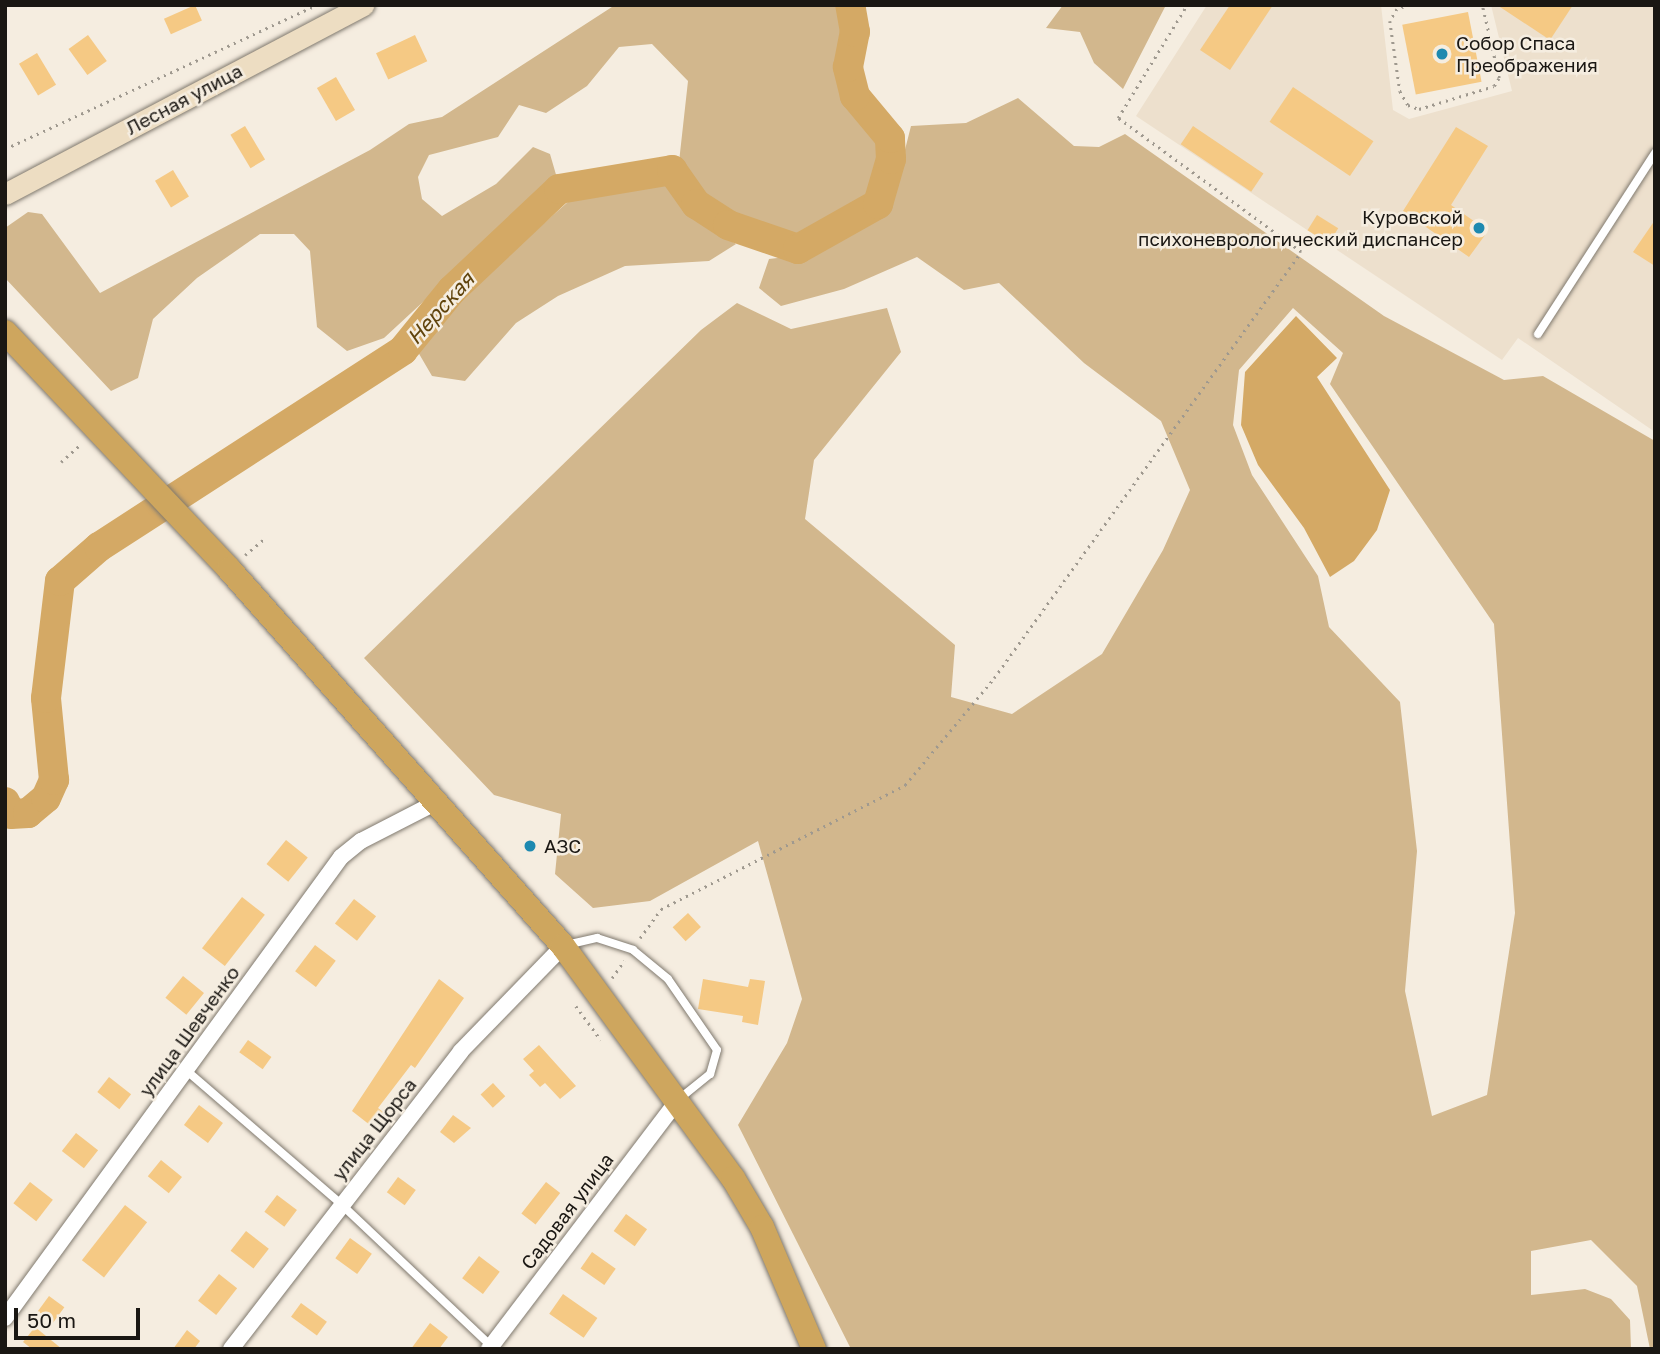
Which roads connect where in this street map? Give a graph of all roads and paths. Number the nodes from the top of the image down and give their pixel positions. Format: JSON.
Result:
{"nodes":[{"id":1,"x":317,"y":5,"type":"edge"},
{"id":2,"x":363,"y":5,"type":"edge"},
{"id":3,"x":1187,"y":5,"type":"edge"},
{"id":4,"x":1410,"y":5,"type":"edge"},
{"id":5,"x":1482,"y":5,"type":"edge"},
{"id":6,"x":5,"y":149,"type":"edge"},
{"id":7,"x":1655,"y":153,"type":"edge"},
{"id":8,"x":5,"y":194,"type":"edge"},
{"id":9,"x":5,"y":332,"type":"edge"},
{"id":10,"x":1538,"y":334,"type":"dead end"},
{"id":11,"x":99,"y":428,"type":"junction"},
{"id":12,"x":61,"y":462,"type":"dead end"},
{"id":13,"x":264,"y":539,"type":"dead end"},
{"id":14,"x":229,"y":569,"type":"junction"},
{"id":15,"x":437,"y":803,"type":"junction"},
{"id":16,"x":563,"y":946,"type":"junction"},
{"id":17,"x":632,"y":950,"type":"junction"},
{"id":18,"x":609,"y":982,"type":"dead end"},
{"id":19,"x":576,"y":1006,"type":"dead end"},
{"id":20,"x":601,"y":1040,"type":"dead end"},
{"id":21,"x":187,"y":1071,"type":"junction"},
{"id":22,"x":679,"y":1099,"type":"junction"},
{"id":23,"x":342,"y":1205,"type":"junction"},
{"id":24,"x":5,"y":1318,"type":"edge"},
{"id":25,"x":490,"y":1347,"type":"edge"},
{"id":26,"x":231,"y":1349,"type":"edge"},
{"id":27,"x":814,"y":1349,"type":"edge"}],
"edges":[{"from":1,"to":6,"type":"path"},
{"from":2,"to":8,"type":"main road","name":"Лесная улица"},
{"from":3,"to":17,"type":"path"},
{"from":4,"to":5,"type":"path"},
{"from":7,"to":10,"type":"lane"},
{"from":9,"to":11,"type":"highway"},
{"from":11,"to":12,"type":"path"},
{"from":11,"to":14,"type":"highway"},
{"from":13,"to":14,"type":"path"},
{"from":14,"to":15,"type":"highway"},
{"from":15,"to":16,"type":"highway"},
{"from":15,"to":21,"type":"street","name":"улица Шевченко"},
{"from":16,"to":17,"type":"lane"},
{"from":16,"to":22,"type":"highway"},
{"from":16,"to":23,"type":"street","name":"улица Щорса"},
{"from":17,"to":18,"type":"path"},
{"from":17,"to":22,"type":"lane"},
{"from":19,"to":20,"type":"path"},
{"from":21,"to":23,"type":"lane"},
{"from":21,"to":24,"type":"street","name":"улица Шевченко"},
{"from":22,"to":25,"type":"street","name":"Садовая улица"},
{"from":22,"to":27,"type":"highway"},
{"from":23,"to":25,"type":"lane"},
{"from":23,"to":26,"type":"street","name":"улица Щорса"}]}
